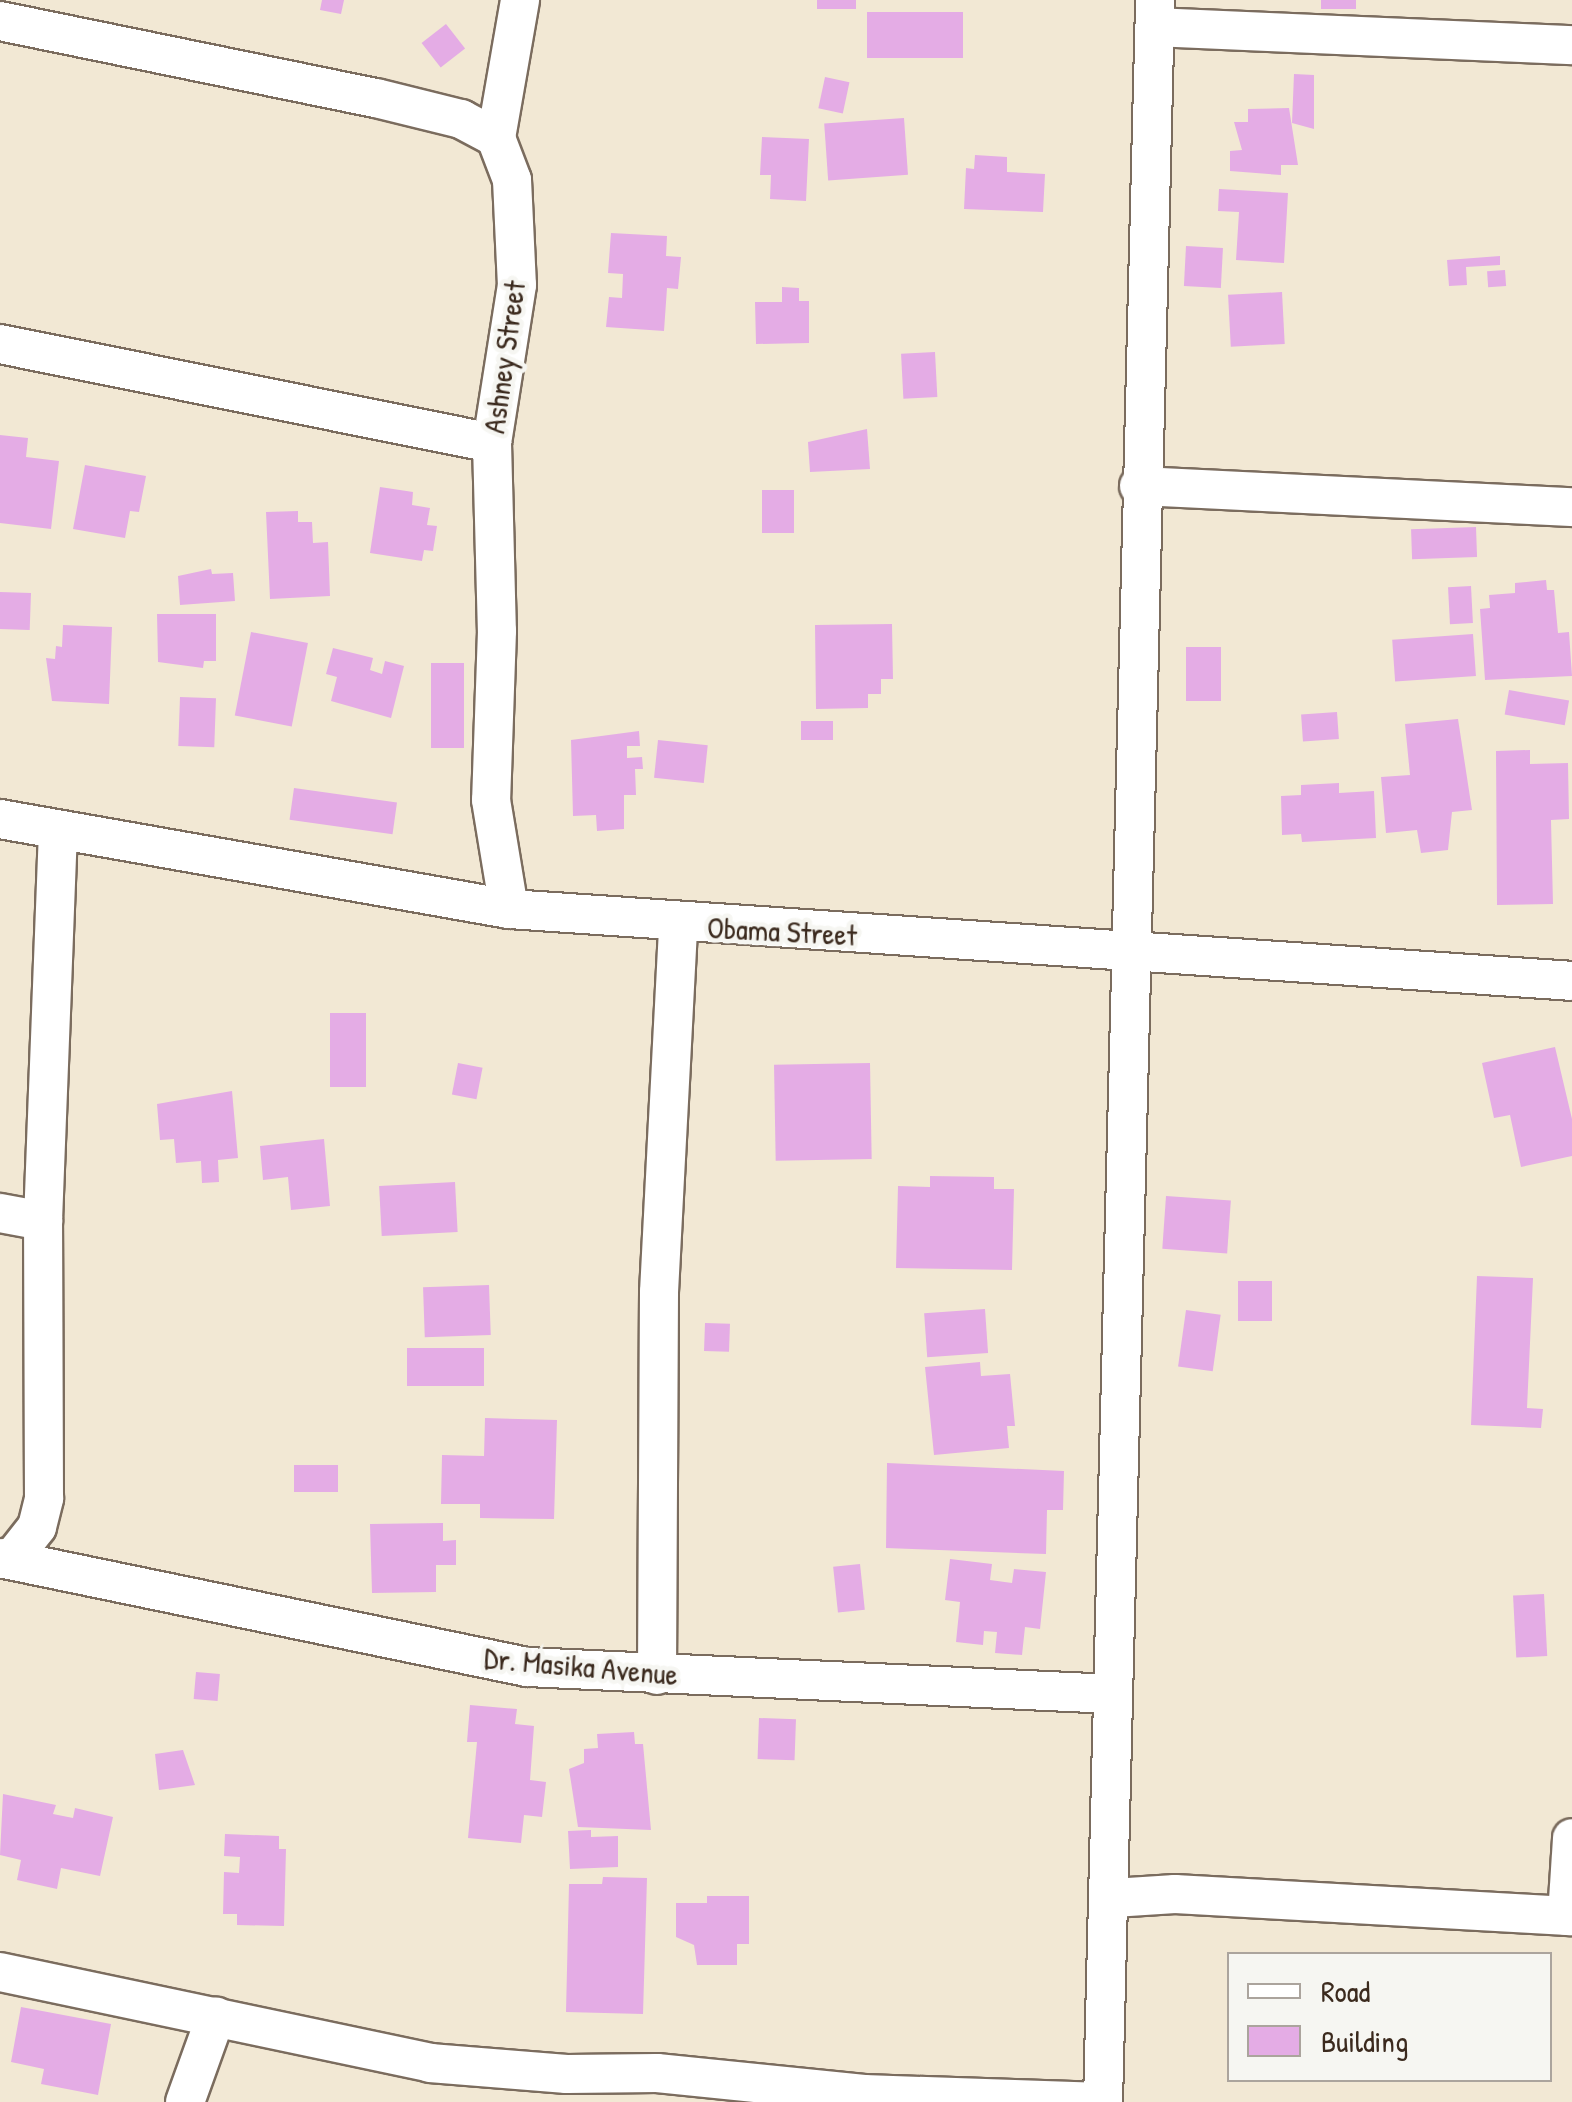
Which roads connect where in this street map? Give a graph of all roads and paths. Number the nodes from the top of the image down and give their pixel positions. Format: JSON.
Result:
{"nodes":[{"id":1,"x":520,"y":0,"type":"edge"},
{"id":2,"x":1155,"y":14,"type":"edge"},
{"id":3,"x":0,"y":21,"type":"edge"},
{"id":4,"x":1572,"y":45,"type":"edge"},
{"id":5,"x":496,"y":138,"type":"junction"},
{"id":6,"x":0,"y":344,"type":"edge"},
{"id":7,"x":492,"y":444,"type":"junction"},
{"id":8,"x":1139,"y":486,"type":"junction"},
{"id":9,"x":1572,"y":507,"type":"edge"},
{"id":10,"x":0,"y":819,"type":"edge"},
{"id":11,"x":58,"y":831,"type":"junction"},
{"id":12,"x":509,"y":910,"type":"junction"},
{"id":13,"x":678,"y":924,"type":"junction"},
{"id":14,"x":1128,"y":952,"type":"junction"},
{"id":15,"x":1572,"y":981,"type":"edge"},
{"id":16,"x":0,"y":1213,"type":"edge"},
{"id":17,"x":43,"y":1221,"type":"junction"},
{"id":18,"x":5,"y":1559,"type":"edge"},
{"id":19,"x":657,"y":1675,"type":"junction"},
{"id":20,"x":1112,"y":1694,"type":"junction"},
{"id":21,"x":1572,"y":1838,"type":"edge"},
{"id":22,"x":1113,"y":1898,"type":"junction"},
{"id":23,"x":1570,"y":1916,"type":"edge"},
{"id":24,"x":0,"y":1972,"type":"edge"},
{"id":25,"x":216,"y":2016,"type":"junction"},
{"id":26,"x":570,"y":2088,"type":"edge"},
{"id":27,"x":185,"y":2102,"type":"edge"},
{"id":28,"x":1103,"y":2102,"type":"edge"}],
"edges":[{"from":1,"to":5,"type":"street"},
{"from":2,"to":4,"type":"street"},
{"from":2,"to":8,"type":"street"},
{"from":3,"to":5,"type":"street"},
{"from":5,"to":7,"type":"street","name":"Ashney Street"},
{"from":6,"to":7,"type":"street"},
{"from":7,"to":12,"type":"street","name":"Ashney Street"},
{"from":8,"to":9,"type":"street"},
{"from":8,"to":14,"type":"street"},
{"from":10,"to":11,"type":"street","name":"Obama Street"},
{"from":11,"to":12,"type":"street","name":"Obama Street"},
{"from":11,"to":17,"type":"street"},
{"from":12,"to":13,"type":"street","name":"Obama Street"},
{"from":13,"to":14,"type":"street","name":"Obama Street"},
{"from":13,"to":19,"type":"street"},
{"from":14,"to":15,"type":"street","name":"Obama Street"},
{"from":14,"to":20,"type":"street"},
{"from":16,"to":17,"type":"street"},
{"from":17,"to":18,"type":"street"},
{"from":18,"to":19,"type":"street","name":"Dr. Masika Avenue"},
{"from":19,"to":20,"type":"street","name":"Dr. Masika Avenue"},
{"from":20,"to":22,"type":"street"},
{"from":21,"to":23,"type":"street"},
{"from":22,"to":23,"type":"street"},
{"from":22,"to":28,"type":"street"},
{"from":24,"to":25,"type":"street"},
{"from":25,"to":26,"type":"street"},
{"from":25,"to":27,"type":"street"},
{"from":26,"to":28,"type":"street"}]}
